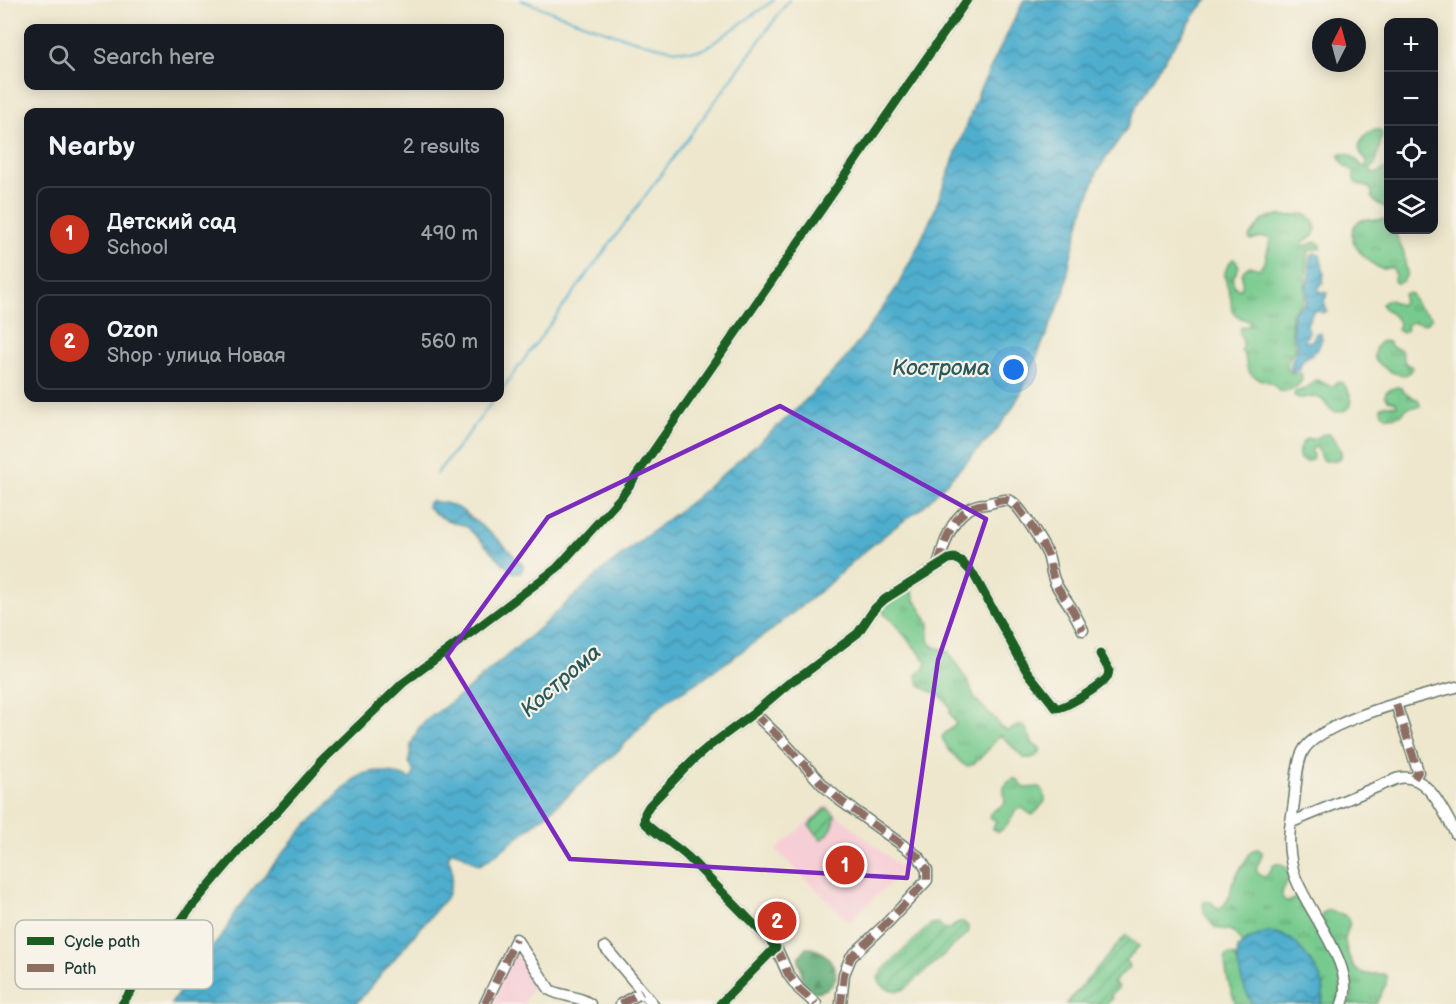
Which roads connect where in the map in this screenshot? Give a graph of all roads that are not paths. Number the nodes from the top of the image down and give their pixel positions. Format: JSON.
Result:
{"nodes":[{"id":1,"x":967,"y":0,"type":"edge"},
{"id":2,"x":938,"y":565,"type":"junction"},
{"id":3,"x":1083,"y":630,"type":"dead end"},
{"id":4,"x":1100,"y":654,"type":"dead end"},
{"id":5,"x":1456,"y":687,"type":"edge"},
{"id":6,"x":1396,"y":704,"type":"junction"},
{"id":7,"x":754,"y":713,"type":"junction"},
{"id":8,"x":1414,"y":778,"type":"junction"},
{"id":9,"x":1292,"y":822,"type":"junction"},
{"id":10,"x":1456,"y":834,"type":"edge"},
{"id":11,"x":182,"y":920,"type":"edge"},
{"id":12,"x":605,"y":946,"type":"dead end"},
{"id":13,"x":776,"y":947,"type":"junction"},
{"id":14,"x":133,"y":989,"type":"edge"},
{"id":15,"x":642,"y":992,"type":"junction"},
{"id":16,"x":122,"y":1004,"type":"edge"},
{"id":17,"x":485,"y":1004,"type":"edge"},
{"id":18,"x":590,"y":1004,"type":"edge"},
{"id":19,"x":621,"y":1004,"type":"edge"},
{"id":20,"x":652,"y":1004,"type":"edge"},
{"id":21,"x":720,"y":1004,"type":"edge"},
{"id":22,"x":816,"y":1004,"type":"edge"},
{"id":23,"x":841,"y":1004,"type":"edge"},
{"id":24,"x":1342,"y":1004,"type":"edge"}],
"edges":[{"from":1,"to":11,"type":"street"},
{"from":2,"to":3,"type":"street"},
{"from":2,"to":4,"type":"street"},
{"from":2,"to":7,"type":"street"},
{"from":5,"to":6,"type":"street"},
{"from":6,"to":8,"type":"street"},
{"from":6,"to":9,"type":"street"},
{"from":7,"to":13,"type":"street"},
{"from":7,"to":23,"type":"street"},
{"from":8,"to":9,"type":"street"},
{"from":8,"to":10,"type":"street"},
{"from":9,"to":24,"type":"street"},
{"from":12,"to":15,"type":"street"},
{"from":13,"to":21,"type":"street"},
{"from":13,"to":22,"type":"street"},
{"from":14,"to":16,"type":"street"},
{"from":15,"to":19,"type":"street"},
{"from":15,"to":20,"type":"street"},
{"from":17,"to":18,"type":"street"}]}
